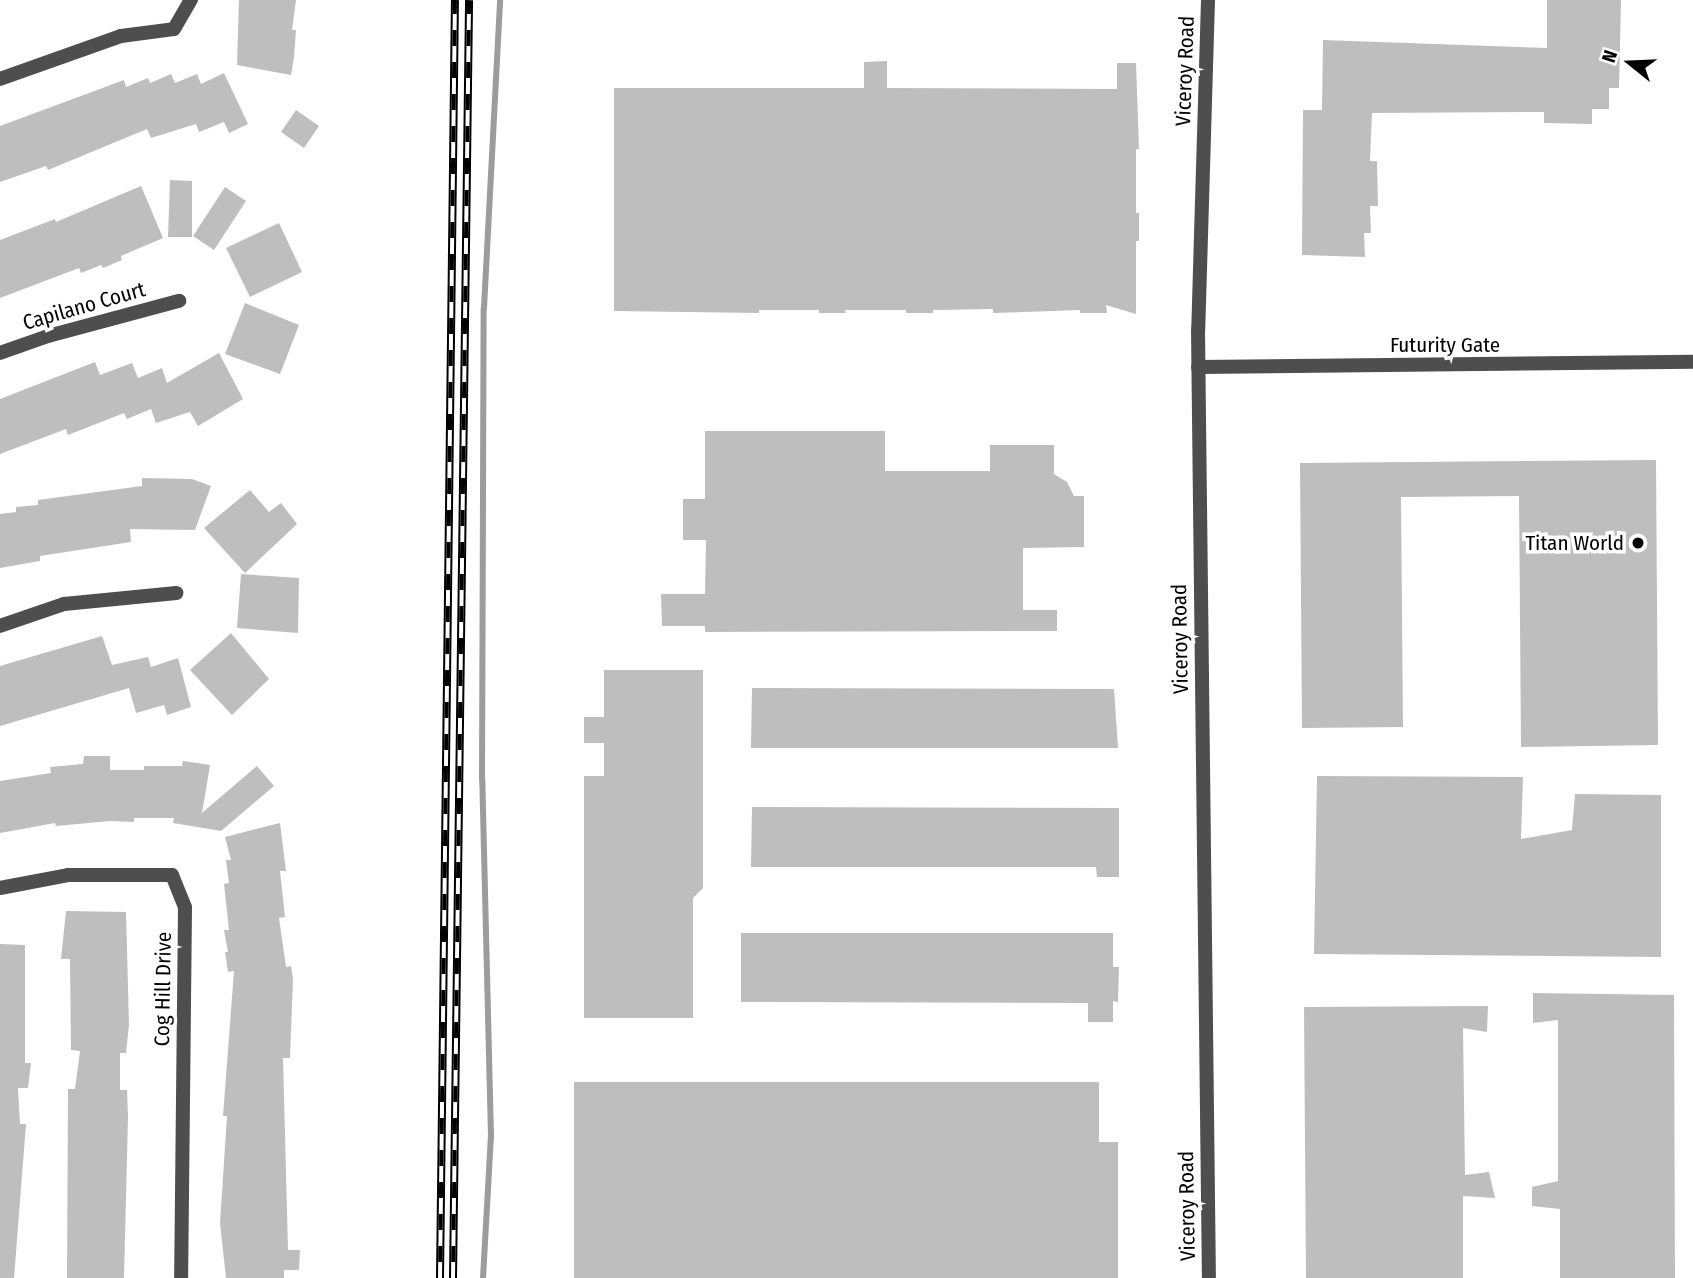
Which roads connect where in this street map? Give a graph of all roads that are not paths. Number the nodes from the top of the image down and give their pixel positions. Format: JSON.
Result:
{"nodes":[{"id":1,"x":191,"y":0,"type":"edge"},
{"id":2,"x":1208,"y":0,"type":"edge"},
{"id":3,"x":0,"y":79,"type":"edge"},
{"id":4,"x":179,"y":301,"type":"dead end"},
{"id":5,"x":0,"y":353,"type":"edge"},
{"id":6,"x":1693,"y":362,"type":"edge"},
{"id":7,"x":1198,"y":367,"type":"junction"},
{"id":8,"x":176,"y":593,"type":"dead end"},
{"id":9,"x":0,"y":626,"type":"edge"},
{"id":10,"x":0,"y":888,"type":"edge"},
{"id":11,"x":181,"y":1278,"type":"edge"},
{"id":12,"x":1209,"y":1278,"type":"edge"}],
"edges":[{"from":1,"to":3,"type":"street"},
{"from":2,"to":7,"type":"street","name":"Viceroy Road"},
{"from":4,"to":5,"type":"street","name":"Capilano Court"},
{"from":6,"to":7,"type":"street","name":"Futurity Gate"},
{"from":7,"to":12,"type":"street","name":"Viceroy Road"},
{"from":8,"to":9,"type":"street"},
{"from":10,"to":11,"type":"street","name":"Cog Hill Drive"}]}
